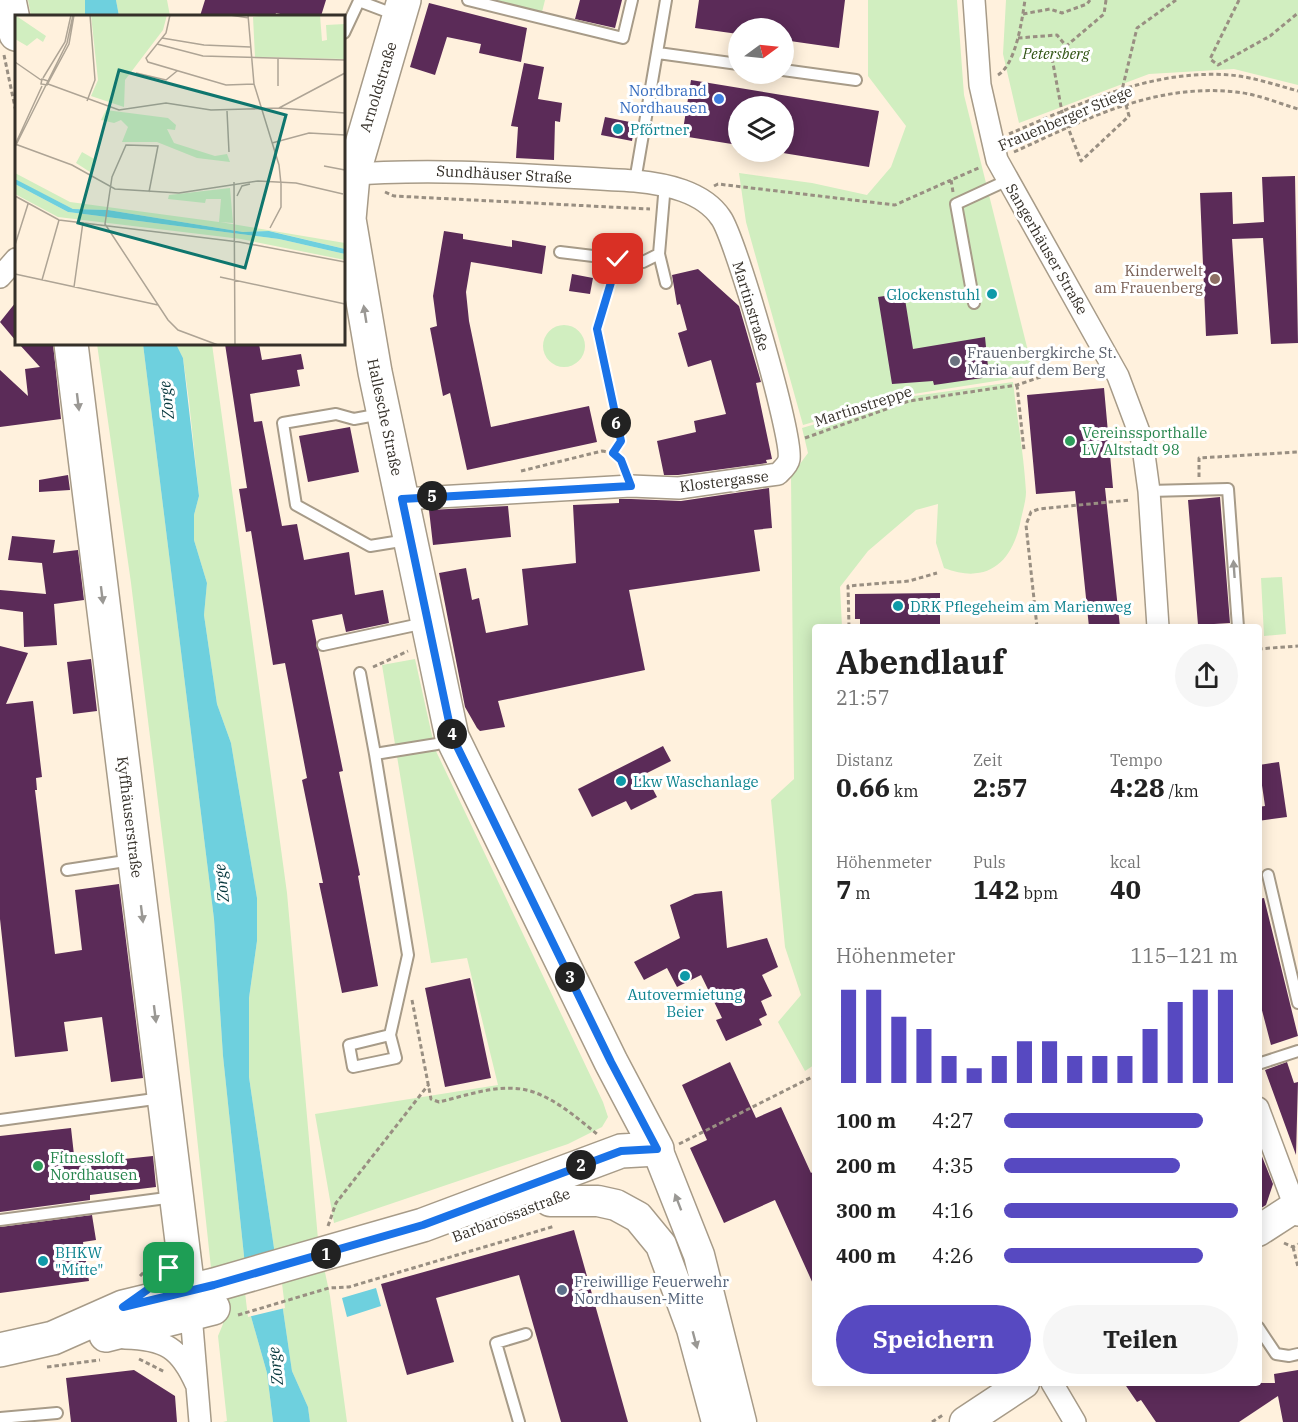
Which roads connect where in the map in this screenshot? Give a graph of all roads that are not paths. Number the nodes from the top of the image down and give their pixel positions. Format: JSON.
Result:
{"nodes":[{"id":1,"x":9,"y":0,"type":"edge"},
{"id":2,"x":468,"y":0,"type":"edge"},
{"id":3,"x":633,"y":0,"type":"edge"},
{"id":4,"x":666,"y":0,"type":"edge"},
{"id":5,"x":974,"y":0,"type":"edge"},
{"id":6,"x":402,"y":8,"type":"edge"},
{"id":7,"x":345,"y":31,"type":"edge"},
{"id":8,"x":9,"y":41,"type":"edge"},
{"id":9,"x":658,"y":53,"type":"junction"},
{"id":10,"x":728,"y":63,"type":"edge"},
{"id":11,"x":794,"y":72,"type":"edge"},
{"id":12,"x":856,"y":80,"type":"dead end"},
{"id":13,"x":348,"y":175,"type":"edge"},
{"id":14,"x":1008,"y":180,"type":"junction"},
{"id":15,"x":635,"y":181,"type":"junction"},
{"id":16,"x":665,"y":184,"type":"junction"},
{"id":17,"x":560,"y":252,"type":"dead end"},
{"id":18,"x":659,"y":254,"type":"junction"},
{"id":19,"x":15,"y":260,"type":"edge"},
{"id":20,"x":0,"y":277,"type":"edge"},
{"id":21,"x":666,"y":283,"type":"dead end"},
{"id":22,"x":974,"y":303,"type":"dead end"},
{"id":23,"x":71,"y":345,"type":"edge"},
{"id":24,"x":384,"y":413,"type":"junction"},
{"id":25,"x":789,"y":452,"type":"joint"},
{"id":26,"x":1149,"y":494,"type":"junction"},
{"id":27,"x":402,"y":499,"type":"junction"},
{"id":28,"x":411,"y":540,"type":"junction"},
{"id":29,"x":1158,"y":624,"type":"edge"},
{"id":30,"x":1238,"y":624,"type":"edge"},
{"id":31,"x":423,"y":634,"type":"junction"},
{"id":32,"x":323,"y":645,"type":"dead end"},
{"id":33,"x":360,"y":673,"type":"road end"},
{"id":34,"x":452,"y":736,"type":"junction"},
{"id":35,"x":375,"y":754,"type":"junction"},
{"id":36,"x":135,"y":860,"type":"junction"},
{"id":37,"x":67,"y":870,"type":"dead end"},
{"id":38,"x":1268,"y":874,"type":"dead end"},
{"id":39,"x":1298,"y":1003,"type":"edge"},
{"id":40,"x":390,"y":1035,"type":"junction"},
{"id":41,"x":1298,"y":1051,"type":"edge"},
{"id":42,"x":1262,"y":1063,"type":"edge"},
{"id":43,"x":165,"y":1098,"type":"junction"},
{"id":44,"x":1262,"y":1118,"type":"edge"},
{"id":45,"x":0,"y":1120,"type":"edge"},
{"id":46,"x":664,"y":1148,"type":"junction"},
{"id":47,"x":178,"y":1202,"type":"junction"},
{"id":48,"x":1297,"y":1209,"type":"edge"},
{"id":49,"x":553,"y":1213,"type":"junction"},
{"id":50,"x":0,"y":1220,"type":"edge"},
{"id":51,"x":1262,"y":1229,"type":"edge"},
{"id":52,"x":325,"y":1264,"type":"junction"},
{"id":53,"x":209,"y":1303,"type":"junction"},
{"id":54,"x":123,"y":1307,"type":"junction"},
{"id":55,"x":1262,"y":1333,"type":"edge"},
{"id":56,"x":526,"y":1334,"type":"dead end"},
{"id":57,"x":102,"y":1348,"type":"junction"},
{"id":58,"x":0,"y":1350,"type":"edge"},
{"id":59,"x":48,"y":1353,"type":"junction"},
{"id":60,"x":1298,"y":1354,"type":"edge"},
{"id":61,"x":196,"y":1384,"type":"junction"},
{"id":62,"x":1019,"y":1386,"type":"edge"},
{"id":63,"x":1054,"y":1386,"type":"edge"},
{"id":64,"x":57,"y":1413,"type":"dead end"},
{"id":65,"x":0,"y":1419,"type":"edge"},
{"id":66,"x":735,"y":1419,"type":"edge"},
{"id":67,"x":200,"y":1422,"type":"edge"},
{"id":68,"x":519,"y":1422,"type":"edge"},
{"id":69,"x":965,"y":1422,"type":"edge"},
{"id":70,"x":1075,"y":1422,"type":"edge"}],
"edges":[{"from":1,"to":8,"type":"main road"},
{"from":2,"to":3,"type":"lane"},
{"from":4,"to":9,"type":"lane"},
{"from":5,"to":14,"type":"street","name":"Sangerhäuser Straße"},
{"from":6,"to":7,"type":"lane"},
{"from":6,"to":13,"type":"main road","name":"Arnoldstraße"},
{"from":9,"to":10,"type":"lane"},
{"from":9,"to":15,"type":"lane"},
{"from":11,"to":12,"type":"lane"},
{"from":13,"to":15,"type":"street","name":"Sundhäuser Straße"},
{"from":24,"to":13,"type":"main road","name":"Hallesche Straße","one_way":true},
{"from":14,"to":22,"type":"lane"},
{"from":14,"to":26,"type":"street","name":"Sangerhäuser Straße"},
{"from":15,"to":16,"type":"street","name":"Sundhäuser Straße"},
{"from":16,"to":18,"type":"lane"},
{"from":16,"to":25,"type":"street","name":"Martinstraße"},
{"from":17,"to":18,"type":"lane"},
{"from":18,"to":21,"type":"lane"},
{"from":19,"to":20,"type":"street"},
{"from":23,"to":36,"type":"main road","name":"Kyffhäuserstraße","one_way":true},
{"from":24,"to":27,"type":"main road","name":"Hallesche Straße"},
{"from":24,"to":28,"type":"lane"},
{"from":25,"to":27,"type":"street","name":"Klostergasse"},
{"from":26,"to":29,"type":"street","name":"Sangerhäuser Straße"},
{"from":30,"to":26,"type":"lane","one_way":true},
{"from":27,"to":28,"type":"main road","name":"Hallesche Straße"},
{"from":28,"to":31,"type":"main road","name":"Hallesche Straße"},
{"from":31,"to":32,"type":"lane"},
{"from":31,"to":34,"type":"main road","name":"Hallesche Straße"},
{"from":33,"to":35,"type":"lane"},
{"from":34,"to":35,"type":"lane"},
{"from":34,"to":46,"type":"main road","name":"Hallesche Straße"},
{"from":35,"to":40,"type":"lane"},
{"from":36,"to":37,"type":"lane"},
{"from":36,"to":43,"type":"main road","name":"Kyffhäuserstraße","one_way":true},
{"from":38,"to":39,"type":"lane"},
{"from":40,"to":40,"type":"lane"},
{"from":41,"to":42,"type":"lane"},
{"from":43,"to":45,"type":"lane"},
{"from":43,"to":47,"type":"main road","name":"Kyffhäuserstraße"},
{"from":44,"to":48,"type":"street"},
{"from":46,"to":49,"type":"main road","name":"Barbarossastraße"},
{"from":46,"to":52,"type":"main road","name":"Barbarossastraße"},
{"from":66,"to":46,"type":"main road","name":"Hallesche Straße","one_way":true},
{"from":47,"to":50,"type":"lane"},
{"from":47,"to":53,"type":"main road","name":"Kyffhäuserstraße"},
{"from":47,"to":54,"type":"main road"},
{"from":48,"to":51,"type":"main road"},
{"from":49,"to":52,"type":"main road","name":"Barbarossastraße"},
{"from":49,"to":66,"type":"main road","name":"Hallesche Straße","one_way":true},
{"from":52,"to":53,"type":"main road","name":"Barbarossastraße"},
{"from":53,"to":54,"type":"main road","name":"Barbarossastraße"},
{"from":53,"to":57,"type":"main road","name":"Barbarossastraße"},
{"from":53,"to":61,"type":"street","name":"Kyffhäuserstraße"},
{"from":54,"to":59,"type":"main road","name":"Barbarossastraße"},
{"from":55,"to":60,"type":"lane"},
{"from":56,"to":68,"type":"lane"},
{"from":57,"to":59,"type":"main road","name":"Barbarossastraße"},
{"from":57,"to":61,"type":"street","name":"Barbarossastraße"},
{"from":58,"to":59,"type":"main road","name":"Barbarossastraße"},
{"from":61,"to":67,"type":"street","name":"Kyffhäuserstraße"},
{"from":62,"to":69,"type":"main road"},
{"from":63,"to":70,"type":"street"},
{"from":64,"to":65,"type":"lane"}]}
